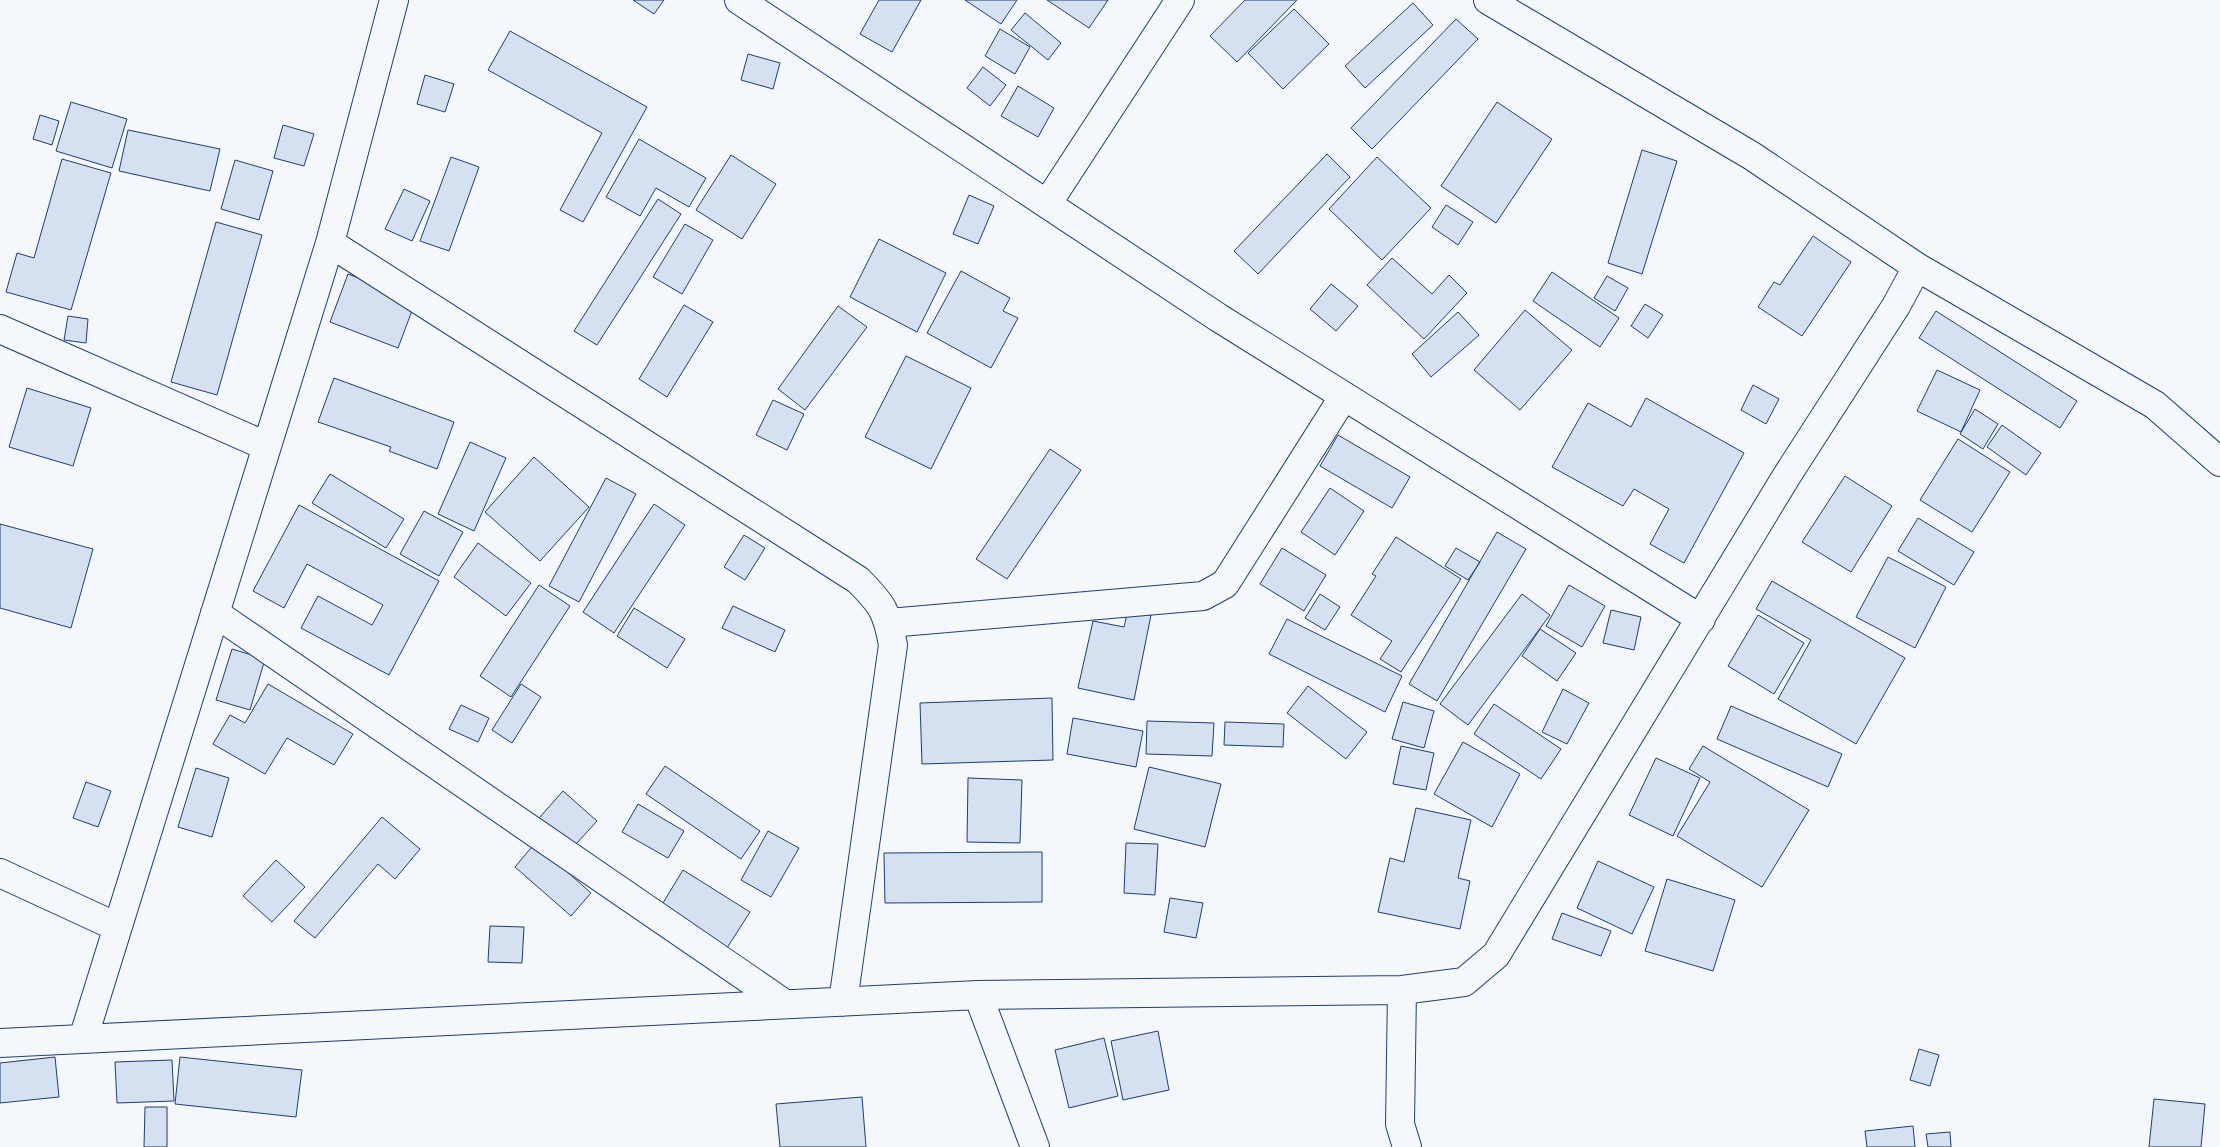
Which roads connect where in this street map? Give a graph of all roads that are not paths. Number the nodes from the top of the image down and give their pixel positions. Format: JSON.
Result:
{"nodes":[{"id":1,"x":394,"y":0,"type":"edge"},
{"id":2,"x":739,"y":0,"type":"edge"},
{"id":3,"x":1180,"y":0,"type":"edge"},
{"id":4,"x":1488,"y":0,"type":"edge"},
{"id":5,"x":1047,"y":204,"type":"junction"},
{"id":6,"x":330,"y":243,"type":"junction"},
{"id":7,"x":1917,"y":267,"type":"junction"},
{"id":8,"x":0,"y":329,"type":"edge"},
{"id":9,"x":1344,"y":396,"type":"junction"},
{"id":10,"x":266,"y":446,"type":"junction"},
{"id":11,"x":2220,"y":462,"type":"edge"},
{"id":12,"x":215,"y":613,"type":"junction"},
{"id":13,"x":1701,"y":619,"type":"junction"},
{"id":14,"x":889,"y":623,"type":"junction"},
{"id":15,"x":0,"y":873,"type":"edge"},
{"id":16,"x":117,"y":927,"type":"junction"},
{"id":17,"x":1402,"y":990,"type":"junction"},
{"id":18,"x":978,"y":995,"type":"junction"},
{"id":19,"x":843,"y":1002,"type":"junction"},
{"id":20,"x":785,"y":1004,"type":"junction"},
{"id":21,"x":83,"y":1039,"type":"junction"},
{"id":22,"x":0,"y":1043,"type":"edge"},
{"id":23,"x":1035,"y":1147,"type":"edge"},
{"id":24,"x":1407,"y":1147,"type":"edge"}],
"edges":[{"from":1,"to":6,"type":"street"},
{"from":2,"to":5,"type":"street"},
{"from":3,"to":5,"type":"street"},
{"from":4,"to":7,"type":"street"},
{"from":5,"to":9,"type":"street"},
{"from":6,"to":10,"type":"street"},
{"from":6,"to":14,"type":"street"},
{"from":7,"to":11,"type":"street"},
{"from":7,"to":13,"type":"street"},
{"from":8,"to":10,"type":"street"},
{"from":9,"to":13,"type":"street"},
{"from":9,"to":14,"type":"street"},
{"from":10,"to":12,"type":"street"},
{"from":12,"to":16,"type":"street"},
{"from":12,"to":20,"type":"street"},
{"from":13,"to":17,"type":"street"},
{"from":14,"to":19,"type":"street"},
{"from":15,"to":16,"type":"street"},
{"from":16,"to":21,"type":"street"},
{"from":17,"to":18,"type":"street"},
{"from":17,"to":24,"type":"street"},
{"from":18,"to":19,"type":"street"},
{"from":18,"to":23,"type":"street"},
{"from":19,"to":20,"type":"street"},
{"from":20,"to":21,"type":"street"},
{"from":21,"to":22,"type":"street"}]}
